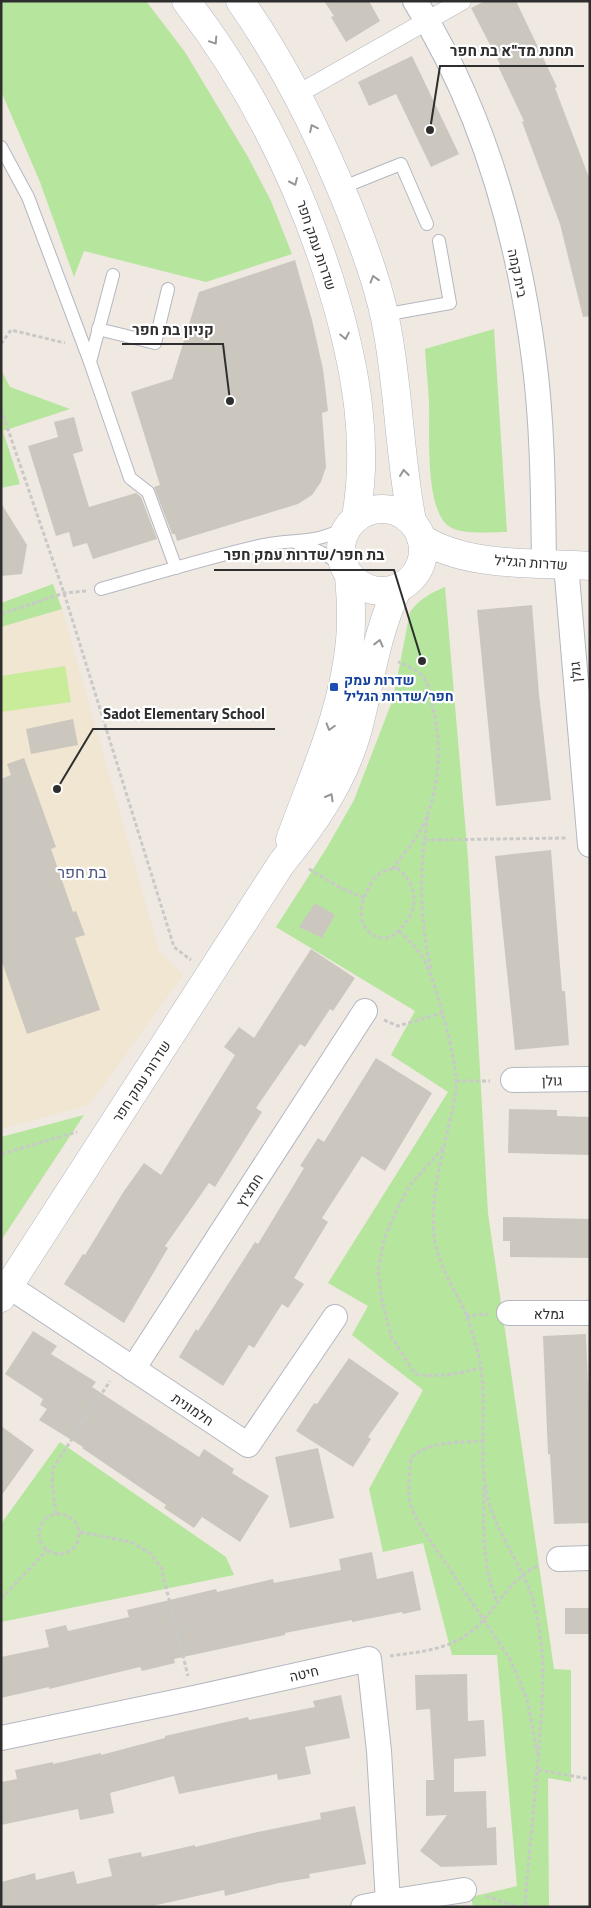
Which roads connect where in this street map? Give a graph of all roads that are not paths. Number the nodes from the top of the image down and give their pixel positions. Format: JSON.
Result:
{"nodes":[{"id":1,"x":186,"y":1,"type":"edge"},
{"id":2,"x":240,"y":1,"type":"edge"},
{"id":3,"x":462,"y":1,"type":"edge"},
{"id":4,"x":421,"y":11,"type":"edge"},
{"id":5,"x":296,"y":95,"type":"junction"},
{"id":6,"x":1,"y":146,"type":"edge"},
{"id":7,"x":340,"y":188,"type":"junction"},
{"id":8,"x":427,"y":224,"type":"dead end"},
{"id":9,"x":439,"y":241,"type":"dead end"},
{"id":10,"x":112,"y":275,"type":"dead end"},
{"id":11,"x":168,"y":289,"type":"dead end"},
{"id":12,"x":384,"y":315,"type":"junction"},
{"id":13,"x":98,"y":329,"type":"junction"},
{"id":14,"x":90,"y":362,"type":"junction"},
{"id":15,"x":352,"y":522,"type":"junction"},
{"id":16,"x":417,"y":530,"type":"junction"},
{"id":17,"x":295,"y":542,"type":"junction"},
{"id":18,"x":471,"y":559,"type":"junction"},
{"id":19,"x":567,"y":565,"type":"edge"},
{"id":20,"x":176,"y":568,"type":"junction"},
{"id":21,"x":348,"y":573,"type":"junction"},
{"id":22,"x":408,"y":580,"type":"junction"},
{"id":23,"x":101,"y":589,"type":"road end"},
{"id":24,"x":590,"y":840,"type":"edge"},
{"id":25,"x":590,"y":846,"type":"edge"},
{"id":26,"x":284,"y":860,"type":"junction"},
{"id":27,"x":365,"y":1011,"type":"road end"},
{"id":28,"x":590,"y":1079,"type":"edge"},
{"id":29,"x":513,"y":1080,"type":"road end"},
{"id":30,"x":4,"y":1288,"type":"edge"},
{"id":31,"x":509,"y":1313,"type":"dead end"},
{"id":32,"x":590,"y":1313,"type":"edge"},
{"id":33,"x":334,"y":1318,"type":"dead end"},
{"id":34,"x":128,"y":1365,"type":"junction"},
{"id":35,"x":559,"y":1558,"type":"road end"},
{"id":36,"x":590,"y":1558,"type":"edge"},
{"id":37,"x":1,"y":1738,"type":"edge"},
{"id":38,"x":464,"y":1890,"type":"road end"},
{"id":39,"x":388,"y":1902,"type":"junction"},
{"id":40,"x":363,"y":1907,"type":"edge"}],
"edges":[{"from":1,"to":15,"type":"street","name":"שדרות עמק חפר","one_way":true},
{"from":2,"to":5,"type":"street"},
{"from":3,"to":4,"type":"street"},
{"from":4,"to":5,"type":"street"},
{"from":4,"to":19,"type":"street","name":"בית קמה"},
{"from":7,"to":5,"type":"street","one_way":true},
{"from":6,"to":14,"type":"lane"},
{"from":7,"to":8,"type":"lane"},
{"from":12,"to":7,"type":"street","one_way":true},
{"from":9,"to":12,"type":"lane"},
{"from":10,"to":13,"type":"lane"},
{"from":11,"to":13,"type":"lane"},
{"from":16,"to":12,"type":"street","one_way":true},
{"from":13,"to":14,"type":"lane"},
{"from":14,"to":20,"type":"lane"},
{"from":15,"to":16,"type":"street"},
{"from":15,"to":17,"type":"lane"},
{"from":15,"to":21,"type":"street"},
{"from":16,"to":18,"type":"street","name":"שדרות הגליל"},
{"from":16,"to":22,"type":"street"},
{"from":17,"to":20,"type":"lane"},
{"from":17,"to":21,"type":"lane"},
{"from":18,"to":19,"type":"street","name":"שדרות הגליל"},
{"from":18,"to":22,"type":"street","name":"שדרות הגליל"},
{"from":19,"to":24,"type":"street","name":"גולן"},
{"from":20,"to":23,"type":"lane"},
{"from":21,"to":22,"type":"street"},
{"from":21,"to":26,"type":"street","name":"שדרות עמק חפר","one_way":true},
{"from":26,"to":22,"type":"street","name":"שדרות עמק חפר","one_way":true},
{"from":24,"to":25,"type":"street","name":"גולן"},
{"from":26,"to":30,"type":"street","name":"שדרות עמק חפר"},
{"from":27,"to":34,"type":"street","name":"חמציץ"},
{"from":28,"to":29,"type":"street","name":"גולן"},
{"from":30,"to":34,"type":"street","name":"חלמונית"},
{"from":31,"to":32,"type":"street","name":"גמלא"},
{"from":33,"to":34,"type":"street","name":"חלמונית"},
{"from":35,"to":36,"type":"street"},
{"from":37,"to":39,"type":"street","name":"חיטה"},
{"from":38,"to":39,"type":"street"},
{"from":39,"to":40,"type":"street"}]}
